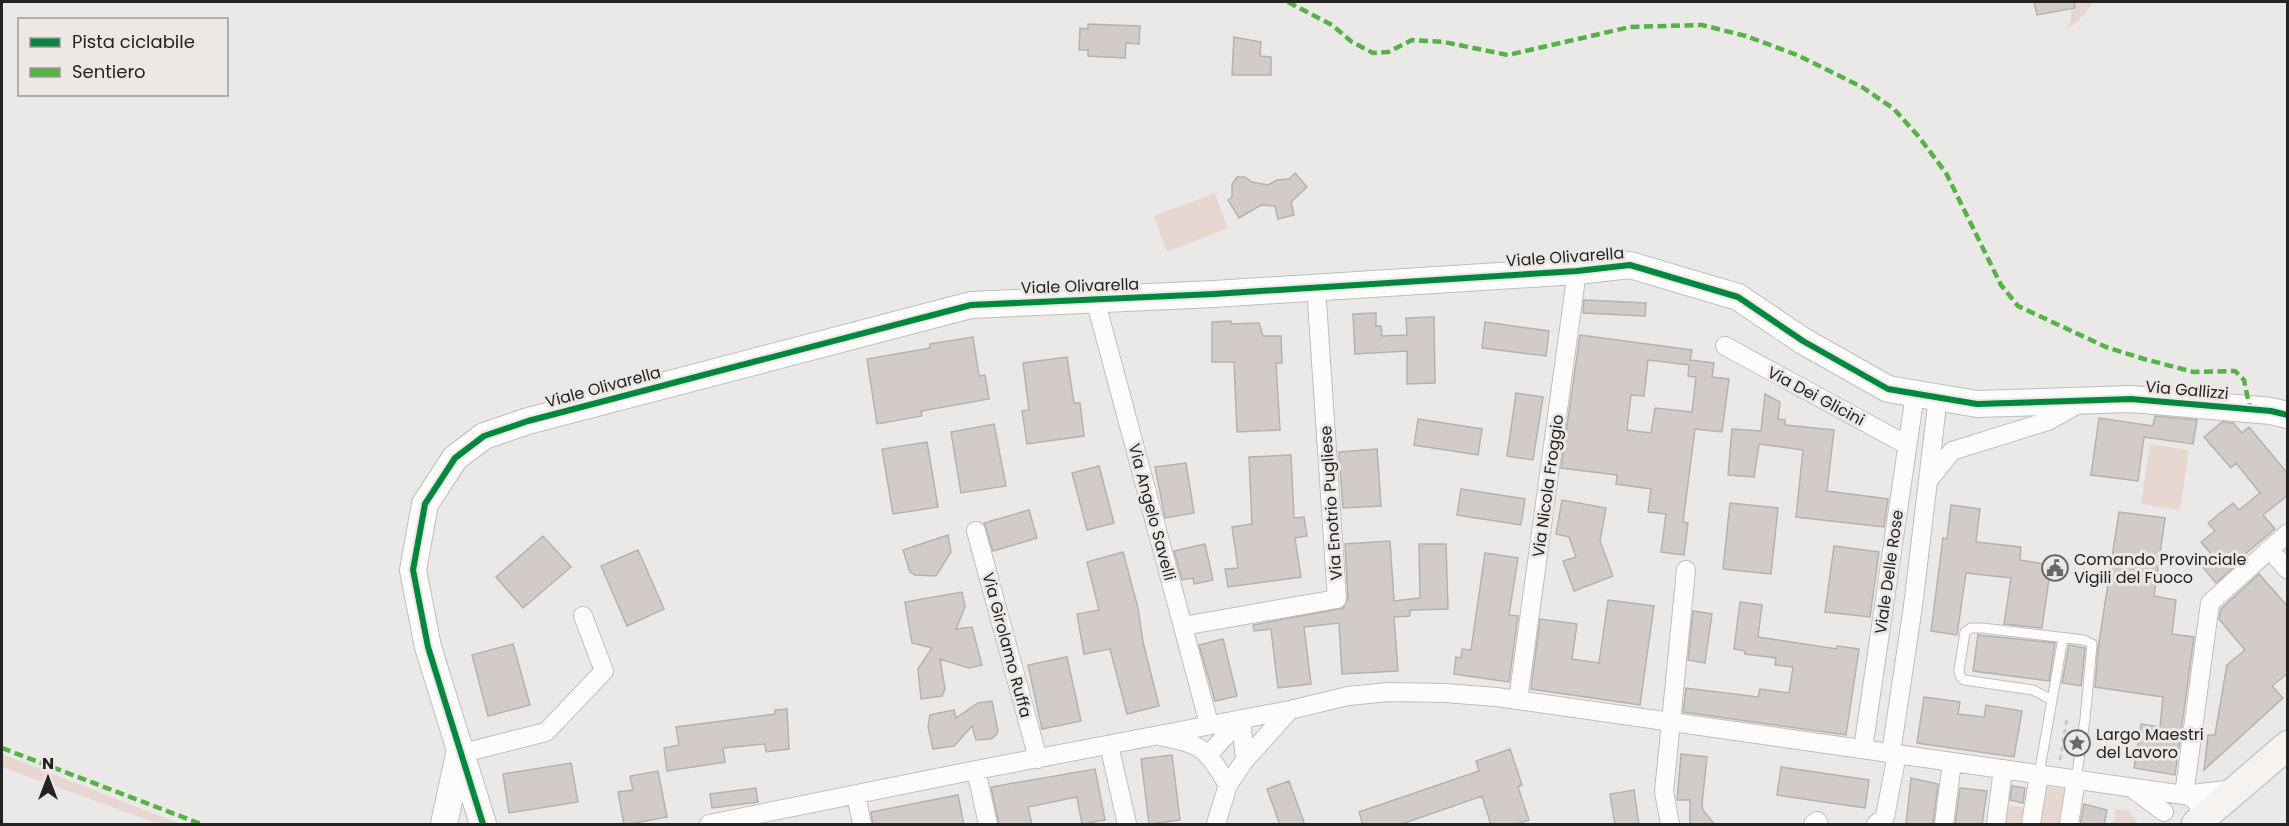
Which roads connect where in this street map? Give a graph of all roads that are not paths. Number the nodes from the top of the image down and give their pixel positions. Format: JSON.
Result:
{"nodes":[{"id":1,"x":1577,"y":271,"type":"junction"},
{"id":2,"x":1316,"y":287,"type":"junction"},
{"id":3,"x":1095,"y":299,"type":"junction"},
{"id":4,"x":1725,"y":346,"type":"dead end"},
{"id":5,"x":1926,"y":395,"type":"junction"},
{"id":6,"x":2084,"y":400,"type":"junction"},
{"id":7,"x":2288,"y":415,"type":"edge"},
{"id":8,"x":1907,"y":445,"type":"junction"},
{"id":9,"x":1928,"y":481,"type":"junction"},
{"id":10,"x":976,"y":531,"type":"dead end"},
{"id":11,"x":2288,"y":533,"type":"edge"},
{"id":12,"x":2269,"y":549,"type":"junction"},
{"id":13,"x":1686,"y":570,"type":"dead end"},
{"id":14,"x":2288,"y":570,"type":"edge"},
{"id":15,"x":583,"y":616,"type":"dead end"},
{"id":16,"x":1183,"y":626,"type":"junction"},
{"id":17,"x":2063,"y":638,"type":"junction"},
{"id":18,"x":1518,"y":700,"type":"junction"},
{"id":19,"x":2052,"y":700,"type":"junction"},
{"id":20,"x":1290,"y":710,"type":"junction"},
{"id":21,"x":1241,"y":719,"type":"junction"},
{"id":22,"x":1669,"y":722,"type":"junction"},
{"id":23,"x":1209,"y":724,"type":"junction"},
{"id":24,"x":1153,"y":735,"type":"junction"},
{"id":25,"x":1109,"y":744,"type":"junction"},
{"id":26,"x":2288,"y":745,"type":"edge"},
{"id":27,"x":1863,"y":749,"type":"junction"},
{"id":28,"x":459,"y":754,"type":"junction"},
{"id":29,"x":1894,"y":754,"type":"junction"},
{"id":30,"x":1208,"y":755,"type":"junction"},
{"id":31,"x":1038,"y":759,"type":"junction"},
{"id":32,"x":1245,"y":760,"type":"junction"},
{"id":33,"x":1952,"y":762,"type":"junction"},
{"id":34,"x":2003,"y":769,"type":"junction"},
{"id":35,"x":976,"y":770,"type":"junction"},
{"id":36,"x":2039,"y":774,"type":"junction"},
{"id":37,"x":2076,"y":780,"type":"junction"},
{"id":38,"x":1228,"y":785,"type":"junction"},
{"id":39,"x":2132,"y":788,"type":"junction"},
{"id":40,"x":2236,"y":789,"type":"junction"},
{"id":41,"x":856,"y":795,"type":"junction"},
{"id":42,"x":2181,"y":795,"type":"junction"},
{"id":43,"x":2166,"y":821,"type":"edge"},
{"id":44,"x":444,"y":825,"type":"edge"},
{"id":45,"x":483,"y":825,"type":"edge"},
{"id":46,"x":709,"y":825,"type":"edge"},
{"id":47,"x":862,"y":825,"type":"edge"},
{"id":48,"x":988,"y":825,"type":"edge"},
{"id":49,"x":1127,"y":825,"type":"edge"},
{"id":50,"x":1216,"y":825,"type":"edge"},
{"id":51,"x":1670,"y":825,"type":"edge"},
{"id":52,"x":1876,"y":825,"type":"edge"},
{"id":53,"x":1944,"y":825,"type":"edge"},
{"id":54,"x":1996,"y":825,"type":"edge"},
{"id":55,"x":2031,"y":825,"type":"edge"},
{"id":56,"x":2069,"y":825,"type":"edge"},
{"id":57,"x":2196,"y":825,"type":"edge"}],
"edges":[{"from":1,"to":2,"type":"street","name":"Viale Olivarella"},
{"from":1,"to":5,"type":"street","name":"Viale Olivarella"},
{"from":1,"to":18,"type":"street","name":"Via Nicola Froggio"},
{"from":2,"to":3,"type":"street","name":"Viale Olivarella"},
{"from":2,"to":16,"type":"street","name":"Via Enotrio Pugliese"},
{"from":3,"to":16,"type":"street","name":"Via Angelo Savelli"},
{"from":3,"to":28,"type":"street","name":"Viale Olivarella"},
{"from":4,"to":8,"type":"street","name":"Via Dei Glicini"},
{"from":5,"to":6,"type":"street","name":"Viale Olivarella"},
{"from":5,"to":8,"type":"street","name":"Viale Delle Rose"},
{"from":5,"to":9,"type":"street","name":"Viale Delle Rose"},
{"from":6,"to":7,"type":"street","name":"Via Gallizzi"},
{"from":6,"to":9,"type":"street"},
{"from":8,"to":27,"type":"street","name":"Viale Delle Rose"},
{"from":9,"to":29,"type":"street","name":"Viale Delle Rose"},
{"from":10,"to":31,"type":"street","name":"Via Girolamo Ruffa"},
{"from":11,"to":12,"type":"street"},
{"from":12,"to":14,"type":"street"},
{"from":12,"to":42,"type":"street"},
{"from":13,"to":22,"type":"street"},
{"from":15,"to":28,"type":"street"},
{"from":16,"to":23,"type":"street","name":"Via Angelo Savelli"},
{"from":17,"to":19,"type":"lane"},
{"from":17,"to":19,"type":"lane"},
{"from":17,"to":37,"type":"lane"},
{"from":18,"to":20,"type":"street"},
{"from":18,"to":22,"type":"street"},
{"from":19,"to":36,"type":"lane"},
{"from":20,"to":21,"type":"street"},
{"from":20,"to":32,"type":"street"},
{"from":21,"to":23,"type":"street"},
{"from":21,"to":30,"type":"street"},
{"from":21,"to":32,"type":"street"},
{"from":22,"to":27,"type":"street"},
{"from":22,"to":51,"type":"street"},
{"from":23,"to":24,"type":"street"},
{"from":24,"to":25,"type":"street"},
{"from":24,"to":30,"type":"street"},
{"from":25,"to":31,"type":"street"},
{"from":25,"to":49,"type":"street"},
{"from":26,"to":40,"type":"main road"},
{"from":27,"to":29,"type":"street"},
{"from":28,"to":44,"type":"street","name":"Viale Olivarella"},
{"from":28,"to":45,"type":"street","name":"Viale Olivarella"},
{"from":29,"to":33,"type":"street"},
{"from":29,"to":52,"type":"street","name":"Viale Delle Rose"},
{"from":30,"to":38,"type":"street"},
{"from":31,"to":35,"type":"street"},
{"from":32,"to":38,"type":"street"},
{"from":33,"to":34,"type":"street"},
{"from":33,"to":53,"type":"street"},
{"from":34,"to":36,"type":"street"},
{"from":34,"to":54,"type":"street"},
{"from":35,"to":41,"type":"street"},
{"from":35,"to":48,"type":"street"},
{"from":36,"to":37,"type":"street"},
{"from":36,"to":55,"type":"street"},
{"from":37,"to":39,"type":"street"},
{"from":37,"to":56,"type":"street"},
{"from":38,"to":50,"type":"street"},
{"from":39,"to":42,"type":"street"},
{"from":39,"to":43,"type":"street"},
{"from":40,"to":42,"type":"street"},
{"from":40,"to":57,"type":"main road"},
{"from":41,"to":46,"type":"street"},
{"from":41,"to":47,"type":"street"},
{"from":42,"to":43,"type":"street"},
{"from":42,"to":57,"type":"street"}]}
